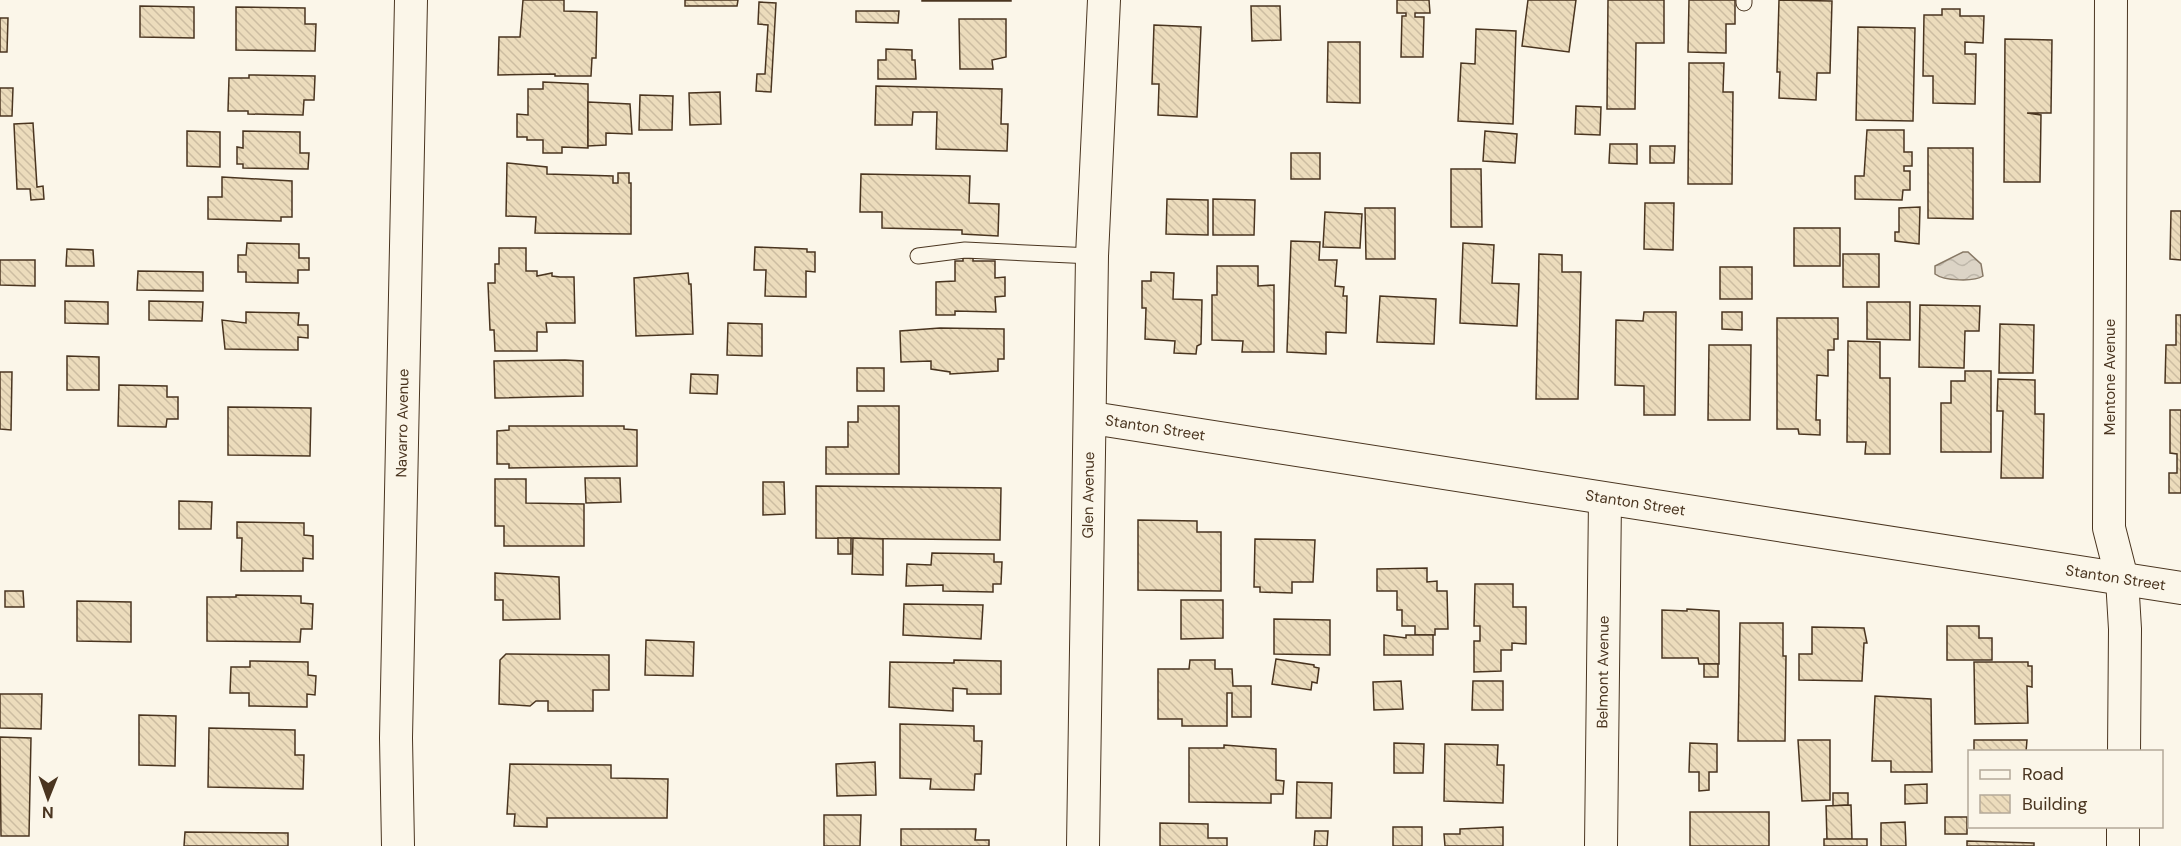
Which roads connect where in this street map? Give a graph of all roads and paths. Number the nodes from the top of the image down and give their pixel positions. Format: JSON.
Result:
{"nodes":[{"id":1,"x":411,"y":0,"type":"edge"},
{"id":2,"x":1104,"y":0,"type":"edge"},
{"id":3,"x":2111,"y":0,"type":"edge"},
{"id":4,"x":918,"y":256,"type":"dead end"},
{"id":5,"x":1092,"y":256,"type":"junction"},
{"id":6,"x":1092,"y":418,"type":"junction"},
{"id":7,"x":1605,"y":500,"type":"junction"},
{"id":8,"x":2122,"y":579,"type":"junction"},
{"id":9,"x":2181,"y":588,"type":"edge"},
{"id":10,"x":2124,"y":750,"type":"edge"},
{"id":11,"x":2123,"y":828,"type":"edge"},
{"id":12,"x":398,"y":846,"type":"edge"},
{"id":13,"x":1083,"y":846,"type":"edge"},
{"id":14,"x":1600,"y":846,"type":"edge"},
{"id":15,"x":2123,"y":846,"type":"edge"}],
"edges":[{"from":1,"to":12,"type":"street","name":"Navarro Avenue"},
{"from":2,"to":5,"type":"street","name":"Glen Avenue"},
{"from":3,"to":8,"type":"street","name":"Mentone Avenue"},
{"from":4,"to":5,"type":"lane"},
{"from":5,"to":6,"type":"street","name":"Glen Avenue"},
{"from":6,"to":7,"type":"street","name":"Stanton Street"},
{"from":6,"to":13,"type":"street","name":"Glen Avenue"},
{"from":7,"to":8,"type":"street","name":"Stanton Street"},
{"from":7,"to":14,"type":"street","name":"Belmont Avenue"},
{"from":8,"to":9,"type":"street","name":"Stanton Street"},
{"from":8,"to":10,"type":"street","name":"Mentone Avenue"},
{"from":11,"to":15,"type":"street"}]}
